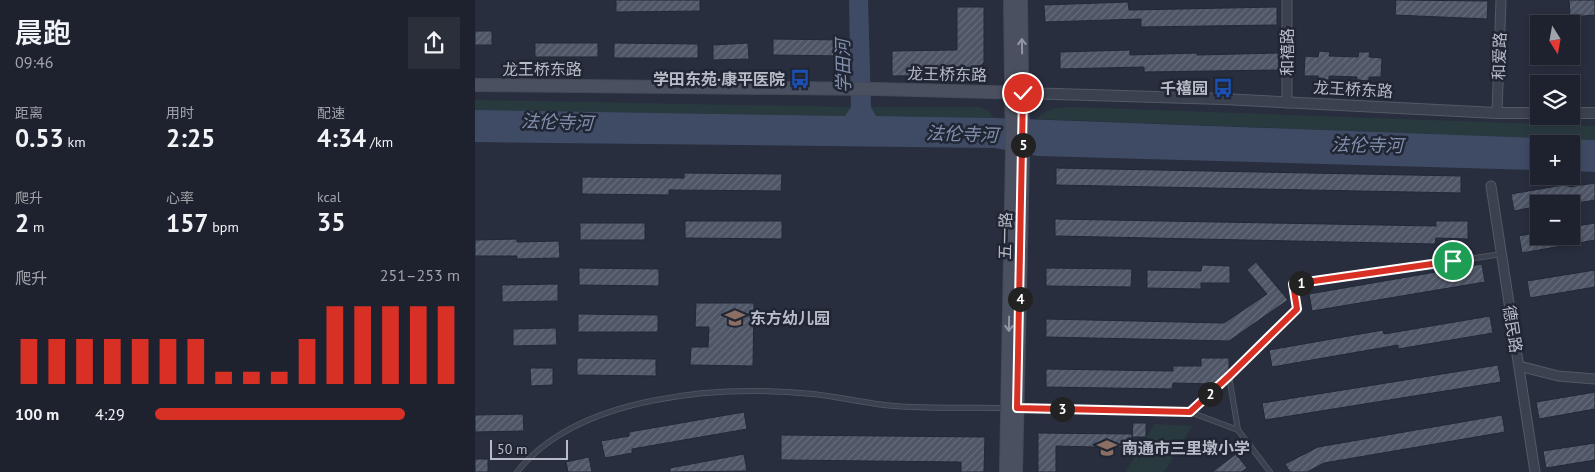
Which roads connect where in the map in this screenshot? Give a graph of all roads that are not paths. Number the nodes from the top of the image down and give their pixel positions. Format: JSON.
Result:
{"nodes":[{"id":1,"x":1010,"y":0,"type":"edge"},
{"id":2,"x":1021,"y":0,"type":"edge"},
{"id":3,"x":1287,"y":0,"type":"edge"},
{"id":4,"x":1501,"y":0,"type":"edge"},
{"id":5,"x":475,"y":85,"type":"edge"},
{"id":6,"x":1017,"y":92,"type":"junction"},
{"id":7,"x":1287,"y":103,"type":"junction"},
{"id":8,"x":1497,"y":113,"type":"junction"},
{"id":9,"x":1530,"y":113,"type":"edge"},
{"id":10,"x":1580,"y":113,"type":"edge"},
{"id":11,"x":1595,"y":113,"type":"edge"},
{"id":12,"x":1491,"y":186,"type":"dead end"},
{"id":13,"x":1502,"y":254,"type":"junction"},
{"id":14,"x":1519,"y":366,"type":"junction"},
{"id":15,"x":1229,"y":376,"type":"junction"},
{"id":16,"x":1595,"y":379,"type":"edge"},
{"id":17,"x":1012,"y":408,"type":"junction"},
{"id":18,"x":1190,"y":412,"type":"junction"},
{"id":19,"x":1238,"y":430,"type":"junction"},
{"id":20,"x":517,"y":472,"type":"edge"},
{"id":21,"x":1006,"y":472,"type":"edge"},
{"id":22,"x":1016,"y":472,"type":"edge"},
{"id":23,"x":1270,"y":472,"type":"edge"},
{"id":24,"x":1535,"y":472,"type":"edge"}],
"edges":[{"from":1,"to":6,"type":"main road","name":"五一路"},
{"from":6,"to":2,"type":"main road","name":"五一路","one_way":true},
{"from":3,"to":7,"type":"street","name":"和禧路"},
{"from":4,"to":8,"type":"street","name":"和爱路"},
{"from":5,"to":6,"type":"main road","name":"龙王桥东路"},
{"from":6,"to":7,"type":"street","name":"龙王桥东路"},
{"from":6,"to":17,"type":"main road","name":"五一路"},
{"from":7,"to":8,"type":"street","name":"龙王桥东路"},
{"from":8,"to":9,"type":"street","name":"龙王桥东路"},
{"from":10,"to":11,"type":"street"},
{"from":12,"to":13,"type":"street","name":"德民路"},
{"from":13,"to":14,"type":"street","name":"德民路"},
{"from":13,"to":15,"type":"lane"},
{"from":14,"to":16,"type":"street"},
{"from":14,"to":24,"type":"street","name":"德民路"},
{"from":15,"to":18,"type":"lane"},
{"from":15,"to":19,"type":"lane"},
{"from":17,"to":18,"type":"lane"},
{"from":17,"to":20,"type":"lane"},
{"from":17,"to":21,"type":"main road","name":"五一路"},
{"from":17,"to":22,"type":"main road","name":"五一路"},
{"from":18,"to":19,"type":"lane"},
{"from":19,"to":23,"type":"lane"}]}
